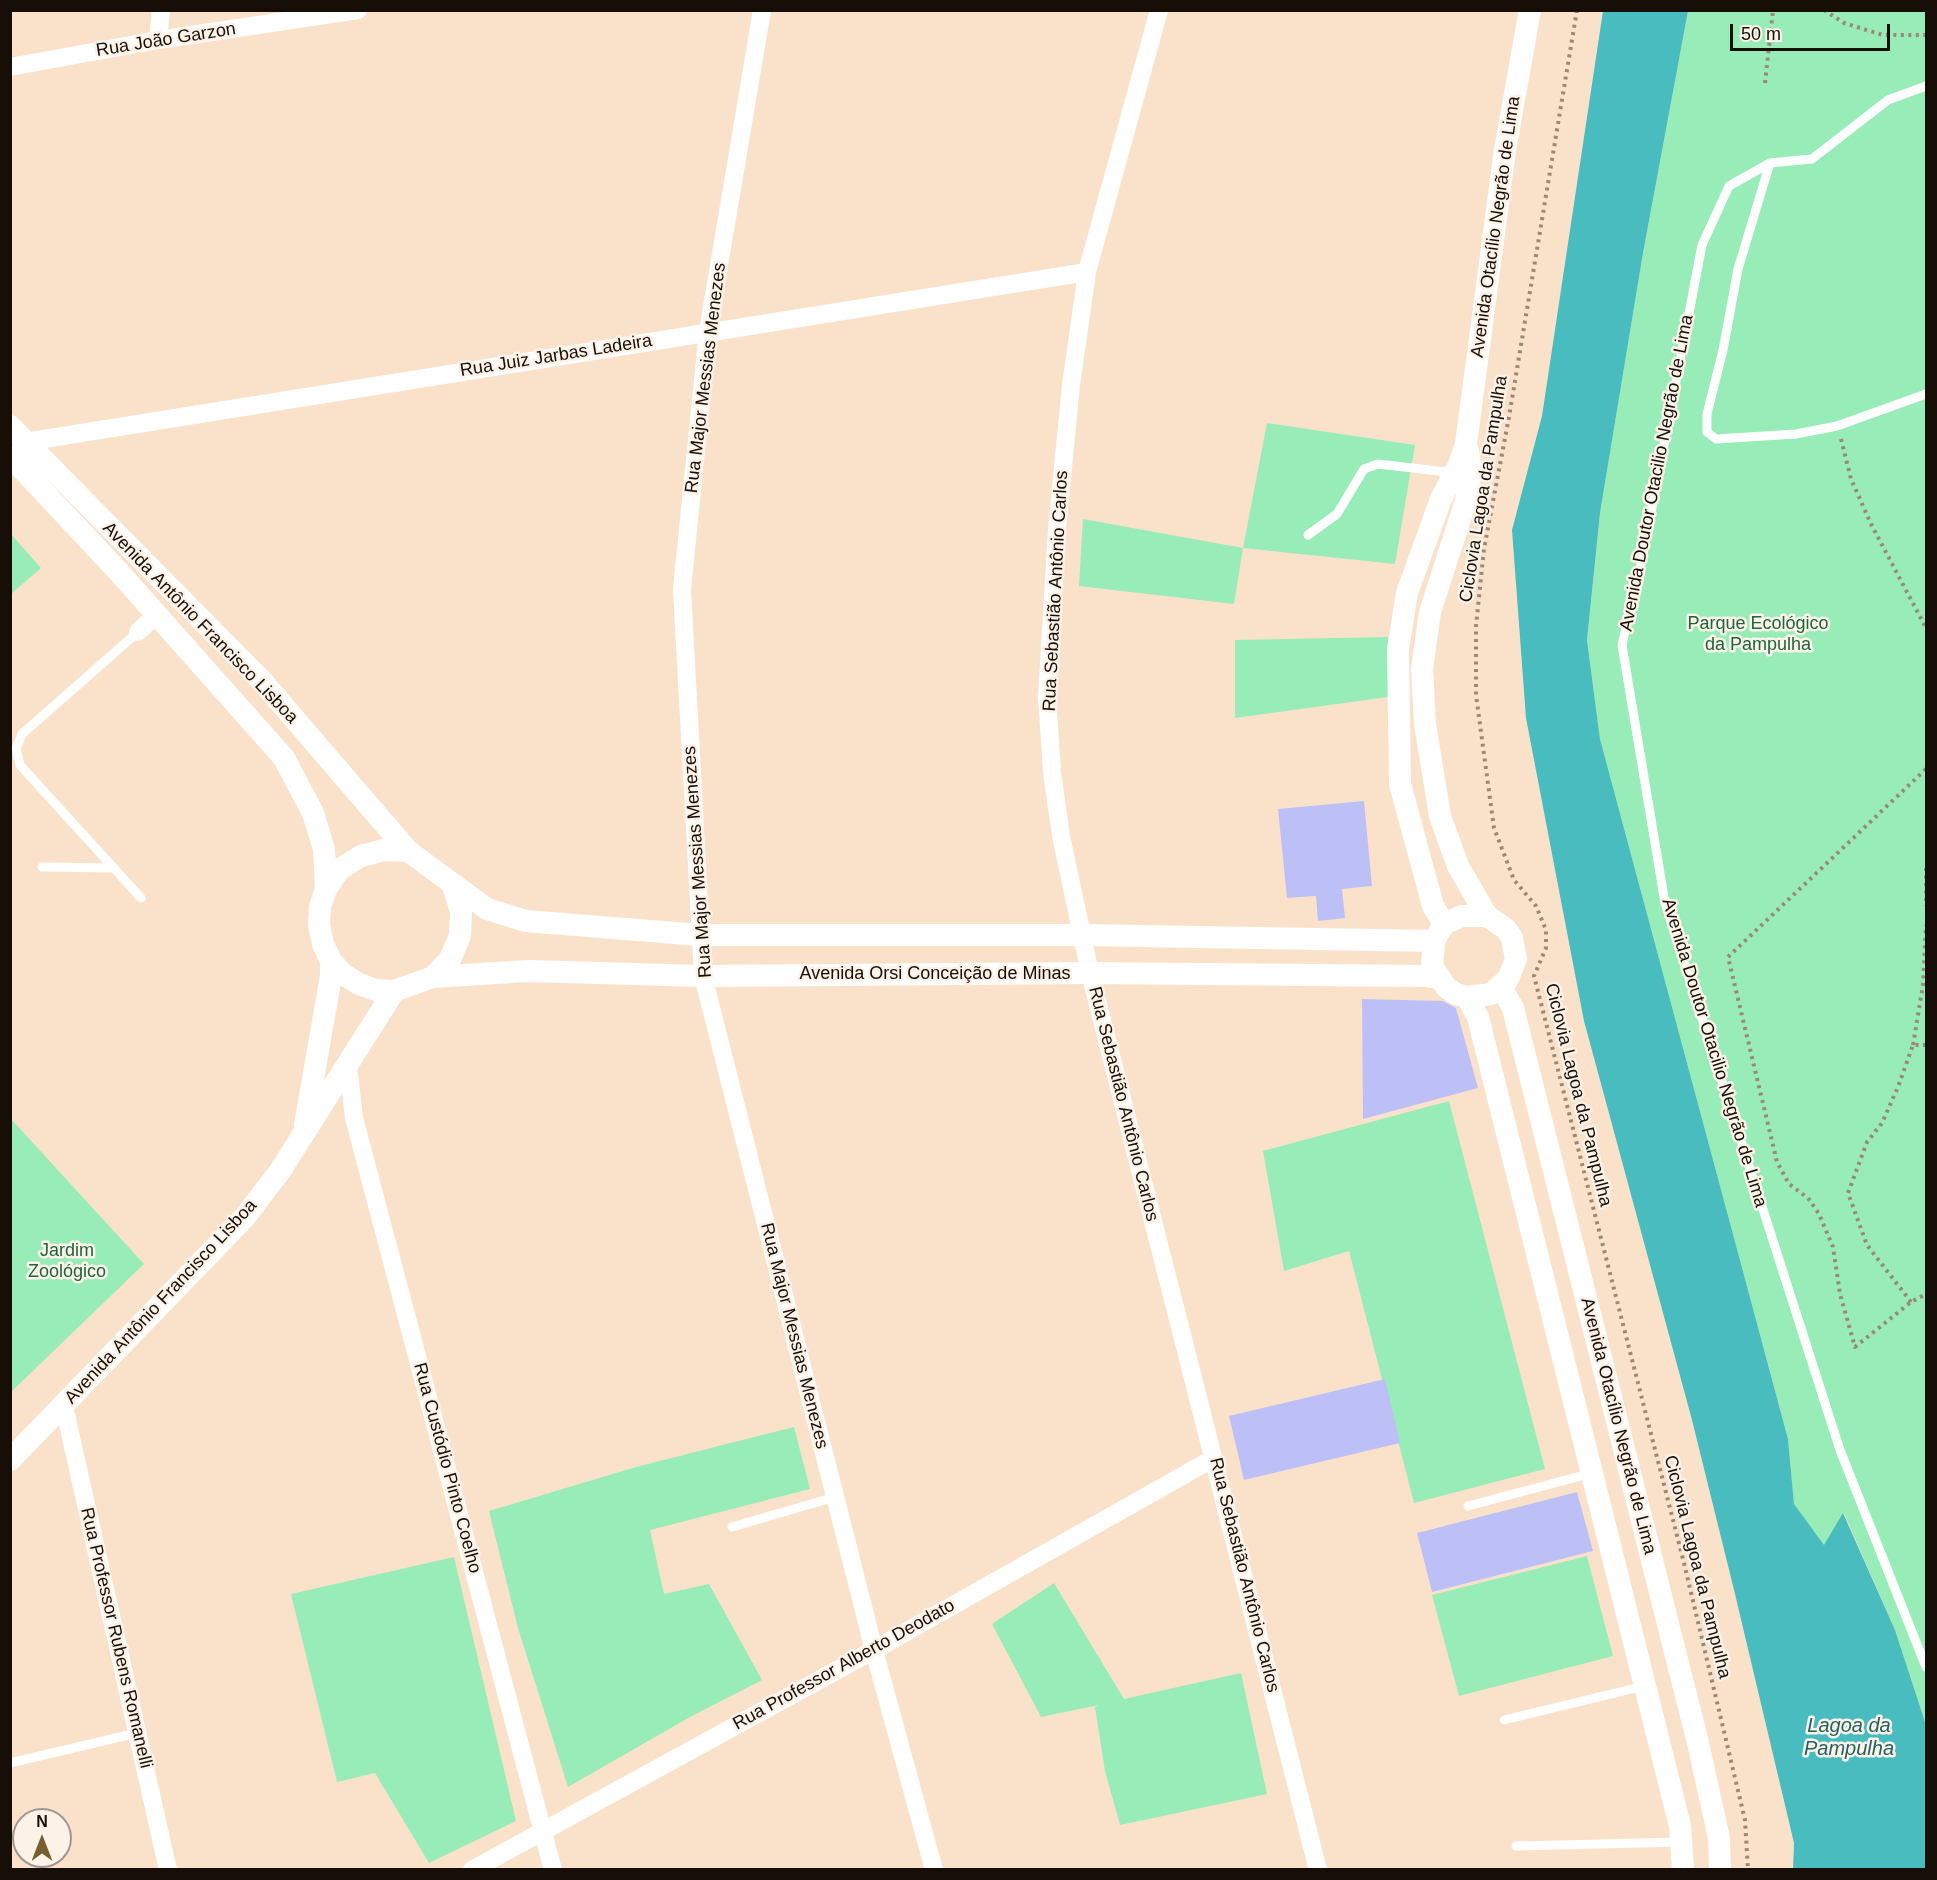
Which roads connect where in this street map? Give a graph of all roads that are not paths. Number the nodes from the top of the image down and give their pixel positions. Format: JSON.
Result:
{"nodes":[{"id":1,"x":161,"y":10,"type":"edge"},
{"id":2,"x":358,"y":10,"type":"edge"},
{"id":3,"x":762,"y":10,"type":"edge"},
{"id":4,"x":1159,"y":10,"type":"edge"},
{"id":5,"x":1530,"y":10,"type":"edge"},
{"id":6,"x":158,"y":40,"type":"junction"},
{"id":7,"x":10,"y":67,"type":"edge"},
{"id":8,"x":1926,"y":86,"type":"edge"},
{"id":9,"x":1770,"y":164,"type":"junction"},
{"id":10,"x":1087,"y":272,"type":"junction"},
{"id":11,"x":708,"y":331,"type":"junction"},
{"id":12,"x":1926,"y":394,"type":"edge"},
{"id":13,"x":15,"y":442,"type":"edge"},
{"id":14,"x":1466,"y":444,"type":"junction"},
{"id":15,"x":1455,"y":473,"type":"junction"},
{"id":16,"x":1308,"y":535,"type":"dead end"},
{"id":17,"x":157,"y":614,"type":"junction"},
{"id":18,"x":138,"y":632,"type":"joint"},
{"id":19,"x":408,"y":851,"type":"junction"},
{"id":20,"x":42,"y":867,"type":"dead end"},
{"id":21,"x":114,"y":868,"type":"junction"},
{"id":22,"x":453,"y":886,"type":"junction"},
{"id":23,"x":326,"y":889,"type":"junction"},
{"id":24,"x":141,"y":898,"type":"dead end"},
{"id":25,"x":1487,"y":916,"type":"junction"},
{"id":26,"x":1439,"y":933,"type":"junction"},
{"id":27,"x":700,"y":935,"type":"junction"},
{"id":28,"x":1082,"y":935,"type":"junction"},
{"id":29,"x":331,"y":961,"type":"junction"},
{"id":30,"x":1090,"y":973,"type":"junction"},
{"id":31,"x":703,"y":976,"type":"junction"},
{"id":32,"x":433,"y":977,"type":"junction"},
{"id":33,"x":1438,"y":978,"type":"junction"},
{"id":34,"x":1501,"y":987,"type":"junction"},
{"id":35,"x":394,"y":991,"type":"junction"},
{"id":36,"x":1467,"y":997,"type":"junction"},
{"id":37,"x":348,"y":1065,"type":"junction"},
{"id":38,"x":303,"y":1136,"type":"junction"},
{"id":39,"x":64,"y":1406,"type":"junction"},
{"id":40,"x":1214,"y":1458,"type":"junction"},
{"id":41,"x":10,"y":1460,"type":"edge"},
{"id":42,"x":1592,"y":1473,"type":"junction"},
{"id":43,"x":835,"y":1497,"type":"junction"},
{"id":44,"x":1468,"y":1506,"type":"dead end"},
{"id":45,"x":732,"y":1527,"type":"dead end"},
{"id":46,"x":874,"y":1650,"type":"junction"},
{"id":47,"x":1926,"y":1667,"type":"edge"},
{"id":48,"x":1645,"y":1686,"type":"junction"},
{"id":49,"x":1504,"y":1720,"type":"dead end"},
{"id":50,"x":137,"y":1733,"type":"junction"},
{"id":51,"x":10,"y":1763,"type":"edge"},
{"id":52,"x":543,"y":1829,"type":"junction"},
{"id":53,"x":1681,"y":1842,"type":"junction"},
{"id":54,"x":1516,"y":1846,"type":"dead end"},
{"id":55,"x":168,"y":1869,"type":"edge"},
{"id":56,"x":472,"y":1869,"type":"edge"},
{"id":57,"x":553,"y":1869,"type":"edge"},
{"id":58,"x":934,"y":1869,"type":"edge"},
{"id":59,"x":1318,"y":1869,"type":"edge"},
{"id":60,"x":1683,"y":1869,"type":"edge"},
{"id":61,"x":1720,"y":1869,"type":"edge"}],
"edges":[{"from":1,"to":6,"type":"street"},
{"from":2,"to":6,"type":"street","name":"Rua João Garzon"},
{"from":3,"to":11,"type":"street","name":"Rua Major Messias Menezes"},
{"from":4,"to":10,"type":"street","name":"Rua Sebastião Antônio Carlos"},
{"from":5,"to":14,"type":"street","name":"Avenida Otacílio Negrão de Lima"},
{"from":6,"to":7,"type":"street","name":"Rua João Garzon"},
{"from":8,"to":9,"type":"lane","name":"Avenida Doutor Otacilio Negrão de Lima"},
{"from":9,"to":12,"type":"lane","name":"Avenida Doutor Otacilio Negrão de Lima"},
{"from":9,"to":47,"type":"lane","name":"Avenida Doutor Otacilio Negrão de Lima"},
{"from":10,"to":11,"type":"street","name":"Rua Juiz Jarbas Ladeira"},
{"from":10,"to":28,"type":"street","name":"Rua Sebastião Antônio Carlos"},
{"from":11,"to":13,"type":"street","name":"Rua Juiz Jarbas Ladeira"},
{"from":11,"to":27,"type":"street","name":"Rua Major Messias Menezes"},
{"from":13,"to":17,"type":"street","name":"Avenida Antônio Francisco Lisboa"},
{"from":13,"to":19,"type":"street","name":"Avenida Antônio Francisco Lisboa"},
{"from":14,"to":15,"type":"street","name":"Avenida Otacílio Negrão de Lima"},
{"from":14,"to":25,"type":"street","name":"Avenida Otacílio Negrão de Lima"},
{"from":15,"to":16,"type":"lane"},
{"from":15,"to":26,"type":"street","name":"Avenida Otacílio Negrão de Lima"},
{"from":17,"to":18,"type":"street"},
{"from":17,"to":23,"type":"street","name":"Avenida Antônio Francisco Lisboa"},
{"from":18,"to":21,"type":"lane"},
{"from":19,"to":22,"type":"street"},
{"from":19,"to":23,"type":"street"},
{"from":20,"to":21,"type":"lane"},
{"from":21,"to":24,"type":"lane"},
{"from":22,"to":27,"type":"street"},
{"from":22,"to":32,"type":"street"},
{"from":23,"to":29,"type":"street"},
{"from":25,"to":26,"type":"street"},
{"from":25,"to":34,"type":"street"},
{"from":26,"to":28,"type":"street"},
{"from":26,"to":33,"type":"street"},
{"from":27,"to":28,"type":"street"},
{"from":27,"to":31,"type":"street","name":"Rua Major Messias Menezes"},
{"from":28,"to":30,"type":"street","name":"Rua Sebastião Antônio Carlos"},
{"from":29,"to":35,"type":"street"},
{"from":29,"to":38,"type":"street","name":"Avenida Antônio Francisco Lisboa"},
{"from":30,"to":31,"type":"street","name":"Avenida Orsi Conceição de Minas"},
{"from":30,"to":33,"type":"street","name":"Avenida Orsi Conceição de Minas"},
{"from":30,"to":40,"type":"street","name":"Rua Sebastião Antônio Carlos"},
{"from":31,"to":32,"type":"street","name":"Avenida Orsi Conceição de Minas"},
{"from":31,"to":43,"type":"street","name":"Rua Major Messias Menezes"},
{"from":32,"to":35,"type":"street"},
{"from":33,"to":36,"type":"street"},
{"from":34,"to":36,"type":"street"},
{"from":34,"to":61,"type":"street","name":"Avenida Otacílio Negrão de Lima"},
{"from":35,"to":37,"type":"street","name":"Avenida Antônio Francisco Lisboa"},
{"from":36,"to":42,"type":"street","name":"Avenida Otacílio Negrão de Lima"},
{"from":37,"to":38,"type":"street","name":"Avenida Antônio Francisco Lisboa"},
{"from":37,"to":52,"type":"street","name":"Rua Custódio Pinto Coelho"},
{"from":38,"to":39,"type":"street","name":"Avenida Antônio Francisco Lisboa"},
{"from":39,"to":41,"type":"street","name":"Avenida Antônio Francisco Lisboa"},
{"from":39,"to":50,"type":"street","name":"Rua Professor Rubens Romanelli"},
{"from":40,"to":46,"type":"street","name":"Rua Professor Alberto Deodato"},
{"from":40,"to":59,"type":"street","name":"Rua Sebastião Antônio Carlos"},
{"from":42,"to":44,"type":"lane"},
{"from":42,"to":48,"type":"street","name":"Avenida Otacílio Negrão de Lima"},
{"from":43,"to":45,"type":"lane"},
{"from":43,"to":46,"type":"street","name":"Rua Major Messias Menezes"},
{"from":46,"to":52,"type":"street","name":"Rua Professor Alberto Deodato"},
{"from":46,"to":58,"type":"street","name":"Rua Major Messias Menezes"},
{"from":48,"to":49,"type":"lane"},
{"from":48,"to":53,"type":"street","name":"Avenida Otacílio Negrão de Lima"},
{"from":50,"to":51,"type":"lane"},
{"from":50,"to":55,"type":"street","name":"Rua Professor Rubens Romanelli"},
{"from":52,"to":56,"type":"street","name":"Rua Professor Alberto Deodato"},
{"from":52,"to":57,"type":"street","name":"Rua Custódio Pinto Coelho"},
{"from":53,"to":54,"type":"lane"},
{"from":53,"to":60,"type":"street","name":"Avenida Otacílio Negrão de Lima"}]}
